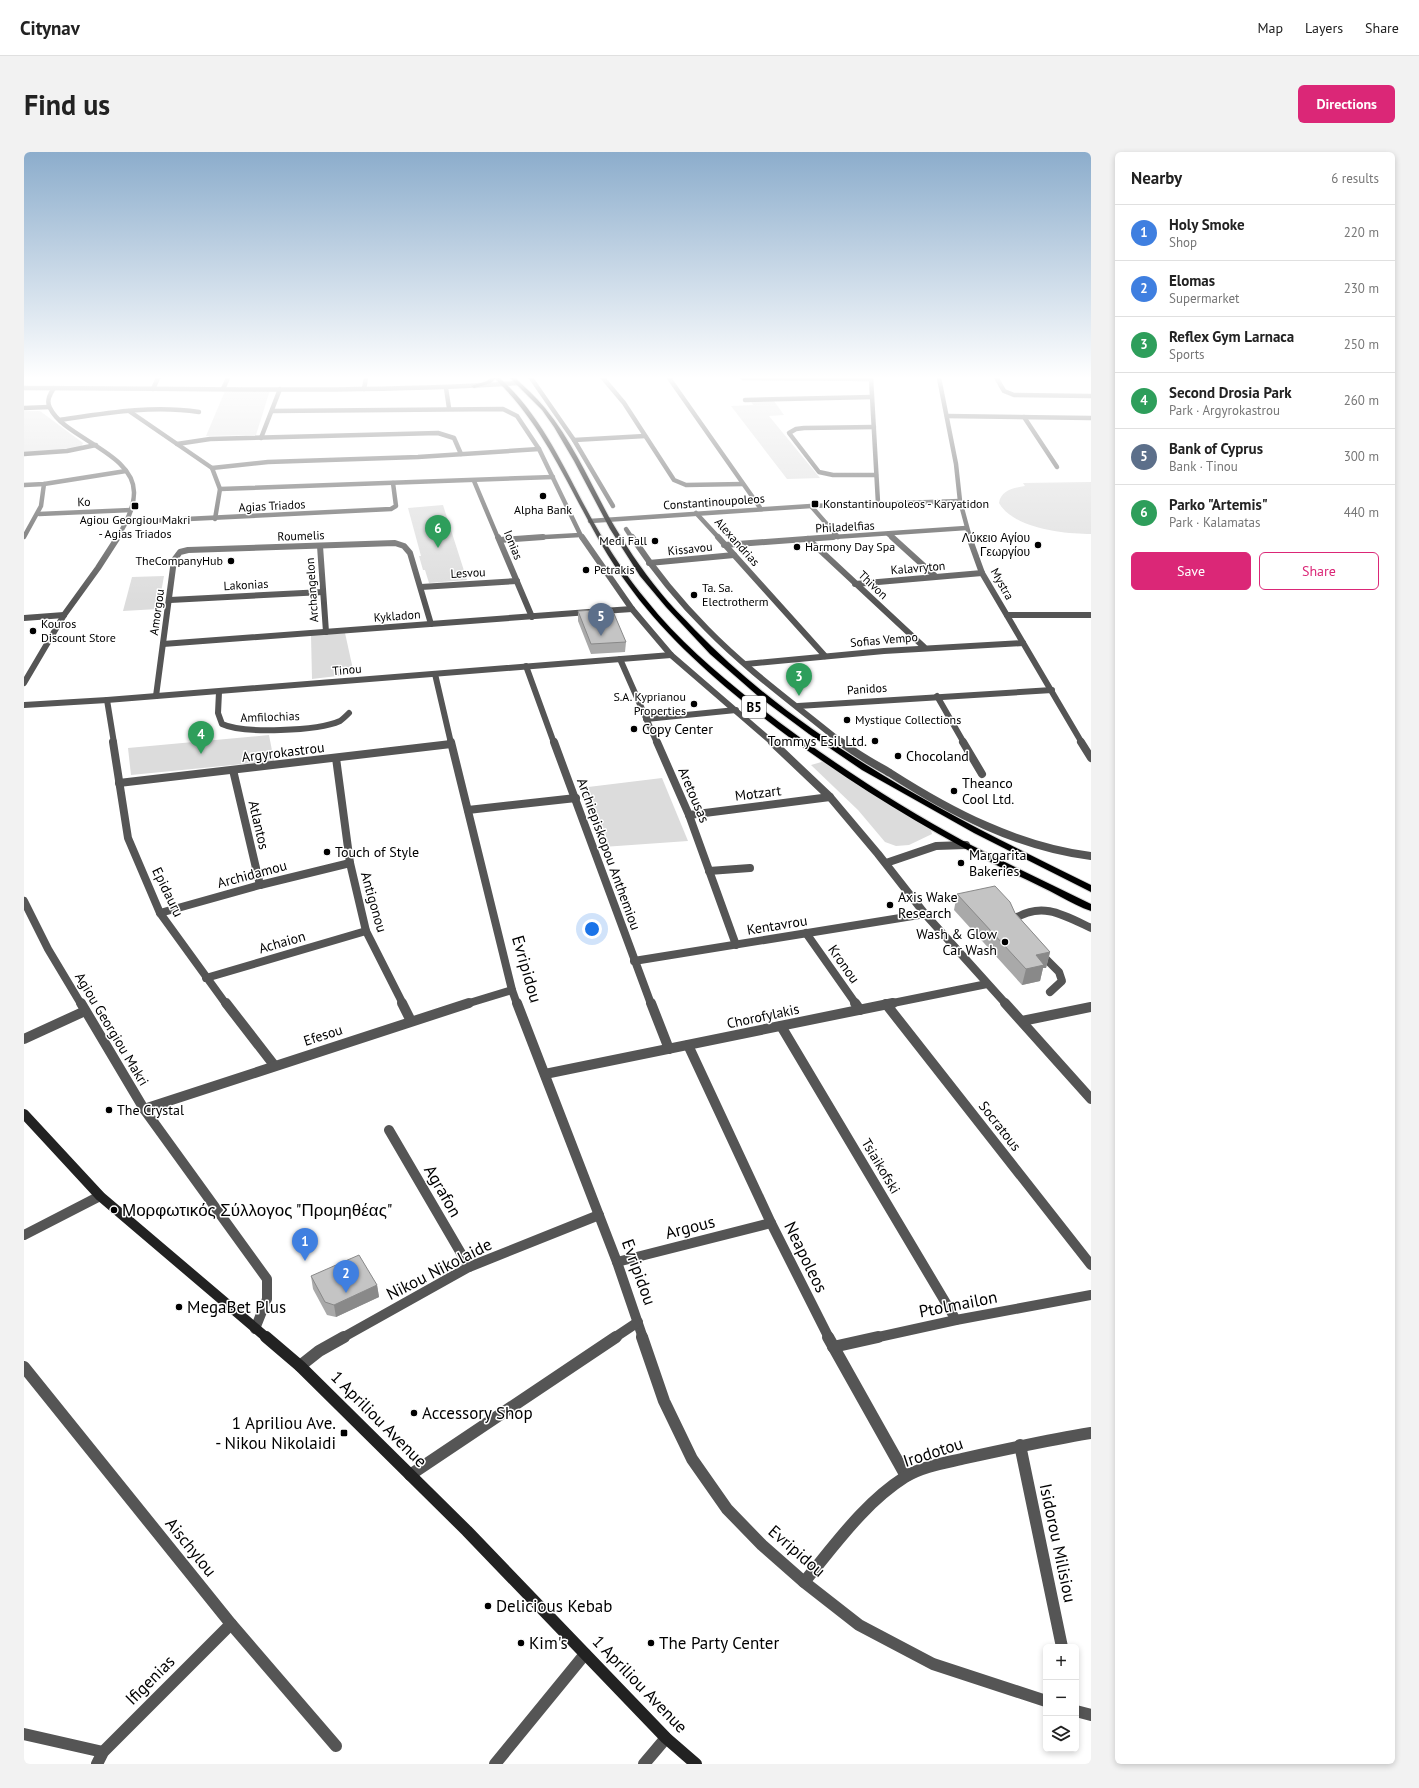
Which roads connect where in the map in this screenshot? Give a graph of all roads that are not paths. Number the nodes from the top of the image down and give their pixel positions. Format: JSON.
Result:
{"nodes":[{"id":1,"x":35,"y":453,"type":"edge"},
{"id":2,"x":105,"y":453,"type":"edge"},
{"id":3,"x":190,"y":453,"type":"edge"},
{"id":4,"x":473,"y":453,"type":"edge"},
{"id":5,"x":541,"y":453,"type":"edge"},
{"id":6,"x":555,"y":453,"type":"edge"},
{"id":7,"x":573,"y":453,"type":"edge"},
{"id":8,"x":582,"y":453,"type":"edge"},
{"id":9,"x":656,"y":453,"type":"edge"},
{"id":10,"x":722,"y":453,"type":"edge"},
{"id":11,"x":805,"y":453,"type":"edge"},
{"id":12,"x":875,"y":453,"type":"edge"},
{"id":13,"x":954,"y":453,"type":"edge"},
{"id":14,"x":1048,"y":453,"type":"edge"},
{"id":15,"x":24,"y":454,"type":"edge"},
{"id":16,"x":461,"y":454,"type":"joint"},
{"id":17,"x":1057,"y":467,"type":"dead end"},
{"id":18,"x":212,"y":468,"type":"junction"},
{"id":19,"x":126,"y":471,"type":"junction"},
{"id":20,"x":876,"y":475,"type":"junction"},
{"id":21,"x":553,"y":477,"type":"junction"},
{"id":22,"x":474,"y":481,"type":"junction"},
{"id":23,"x":44,"y":484,"type":"junction"},
{"id":24,"x":392,"y":484,"type":"junction"},
{"id":25,"x":743,"y":484,"type":"junction"},
{"id":26,"x":24,"y":485,"type":"edge"},
{"id":27,"x":220,"y":489,"type":"junction"},
{"id":28,"x":960,"y":501,"type":"junction"},
{"id":29,"x":878,"y":503,"type":"junction"},
{"id":30,"x":613,"y":506,"type":"dead end"},
{"id":31,"x":811,"y":506,"type":"junction"},
{"id":32,"x":761,"y":509,"type":"junction"},
{"id":33,"x":130,"y":510,"type":"junction"},
{"id":34,"x":696,"y":513,"type":"junction"},
{"id":35,"x":39,"y":514,"type":"junction"},
{"id":36,"x":215,"y":519,"type":"junction"},
{"id":37,"x":608,"y":519,"type":"junction"},
{"id":38,"x":590,"y":521,"type":"junction"},
{"id":39,"x":126,"y":522,"type":"junction"},
{"id":40,"x":966,"y":528,"type":"junction"},
{"id":41,"x":626,"y":529,"type":"dead end"},
{"id":42,"x":888,"y":534,"type":"junction"},
{"id":43,"x":580,"y":535,"type":"junction"},
{"id":44,"x":838,"y":537,"type":"junction"},
{"id":45,"x":24,"y":538,"type":"edge"},
{"id":46,"x":808,"y":539,"type":"junction"},
{"id":47,"x":500,"y":540,"type":"junction"},
{"id":48,"x":724,"y":545,"type":"junction"},
{"id":49,"x":320,"y":546,"type":"junction"},
{"id":50,"x":199,"y":549,"type":"joint"},
{"id":51,"x":734,"y":555,"type":"junction"},
{"id":52,"x":649,"y":563,"type":"junction"},
{"id":53,"x":982,"y":573,"type":"junction"},
{"id":54,"x":935,"y":576,"type":"junction"},
{"id":55,"x":517,"y":581,"type":"junction"},
{"id":56,"x":855,"y":584,"type":"junction"},
{"id":57,"x":421,"y":587,"type":"junction"},
{"id":58,"x":323,"y":592,"type":"junction"},
{"id":59,"x":170,"y":600,"type":"junction"},
{"id":60,"x":632,"y":609,"type":"junction"},
{"id":61,"x":1007,"y":615,"type":"junction"},
{"id":62,"x":1091,"y":615,"type":"edge"},
{"id":63,"x":64,"y":616,"type":"junction"},
{"id":64,"x":532,"y":617,"type":"junction"},
{"id":65,"x":24,"y":618,"type":"edge"},
{"id":66,"x":431,"y":624,"type":"junction"},
{"id":67,"x":326,"y":632,"type":"junction"},
{"id":68,"x":1023,"y":643,"type":"junction"},
{"id":69,"x":163,"y":644,"type":"junction"},
{"id":70,"x":924,"y":648,"type":"junction"},
{"id":71,"x":672,"y":655,"type":"junction"},
{"id":72,"x":825,"y":656,"type":"junction"},
{"id":73,"x":620,"y":659,"type":"junction"},
{"id":74,"x":746,"y":664,"type":"junction"},
{"id":75,"x":526,"y":666,"type":"junction"},
{"id":76,"x":436,"y":674,"type":"junction"},
{"id":77,"x":24,"y":683,"type":"edge"},
{"id":78,"x":1052,"y":690,"type":"junction"},
{"id":79,"x":219,"y":692,"type":"junction"},
{"id":80,"x":156,"y":696,"type":"junction"},
{"id":81,"x":937,"y":696,"type":"junction"},
{"id":82,"x":107,"y":700,"type":"junction"},
{"id":83,"x":24,"y":705,"type":"edge"},
{"id":84,"x":798,"y":706,"type":"junction"},
{"id":85,"x":736,"y":710,"type":"junction"},
{"id":86,"x":349,"y":713,"type":"dead end"},
{"id":87,"x":646,"y":719,"type":"junction"},
{"id":88,"x":451,"y":744,"type":"junction"},
{"id":89,"x":336,"y":758,"type":"junction"},
{"id":90,"x":1091,"y":758,"type":"edge"},
{"id":91,"x":233,"y":770,"type":"junction"},
{"id":92,"x":982,"y":774,"type":"dead end"},
{"id":93,"x":119,"y":783,"type":"junction"},
{"id":94,"x":830,"y":797,"type":"junction"},
{"id":95,"x":576,"y":798,"type":"junction"},
{"id":96,"x":468,"y":810,"type":"junction"},
{"id":97,"x":689,"y":815,"type":"junction"},
{"id":98,"x":943,"y":833,"type":"junction"},
{"id":99,"x":936,"y":846,"type":"junction"},
{"id":100,"x":966,"y":846,"type":"junction"},
{"id":101,"x":1091,"y":856,"type":"edge"},
{"id":102,"x":350,"y":863,"type":"junction"},
{"id":103,"x":886,"y":863,"type":"junction"},
{"id":104,"x":750,"y":868,"type":"dead end"},
{"id":105,"x":709,"y":871,"type":"junction"},
{"id":106,"x":260,"y":885,"type":"junction"},
{"id":107,"x":1091,"y":889,"type":"edge"},
{"id":108,"x":24,"y":901,"type":"edge"},
{"id":109,"x":1091,"y":908,"type":"edge"},
{"id":110,"x":160,"y":913,"type":"junction"},
{"id":111,"x":925,"y":914,"type":"junction"},
{"id":112,"x":1091,"y":928,"type":"edge"},
{"id":113,"x":1020,"y":930,"type":"edge"},
{"id":114,"x":366,"y":931,"type":"junction"},
{"id":115,"x":806,"y":933,"type":"junction"},
{"id":116,"x":736,"y":945,"type":"junction"},
{"id":117,"x":1034,"y":946,"type":"edge"},
{"id":118,"x":634,"y":961,"type":"junction"},
{"id":119,"x":206,"y":978,"type":"junction"},
{"id":120,"x":987,"y":984,"type":"junction"},
{"id":121,"x":512,"y":990,"type":"junction"},
{"id":122,"x":1050,"y":992,"type":"dead end"},
{"id":123,"x":886,"y":1004,"type":"junction"},
{"id":124,"x":1091,"y":1007,"type":"edge"},
{"id":125,"x":860,"y":1010,"type":"junction"},
{"id":126,"x":85,"y":1011,"type":"junction"},
{"id":127,"x":411,"y":1021,"type":"junction"},
{"id":128,"x":1022,"y":1022,"type":"junction"},
{"id":129,"x":781,"y":1026,"type":"junction"},
{"id":130,"x":24,"y":1039,"type":"edge"},
{"id":131,"x":688,"y":1045,"type":"junction"},
{"id":132,"x":669,"y":1049,"type":"junction"},
{"id":133,"x":274,"y":1065,"type":"junction"},
{"id":134,"x":545,"y":1074,"type":"junction"},
{"id":135,"x":1091,"y":1099,"type":"edge"},
{"id":136,"x":144,"y":1109,"type":"junction"},
{"id":137,"x":24,"y":1114,"type":"edge"},
{"id":138,"x":389,"y":1130,"type":"dead end"},
{"id":139,"x":100,"y":1196,"type":"junction"},
{"id":140,"x":599,"y":1215,"type":"junction"},
{"id":141,"x":771,"y":1223,"type":"junction"},
{"id":142,"x":24,"y":1235,"type":"edge"},
{"id":143,"x":617,"y":1262,"type":"junction"},
{"id":144,"x":1091,"y":1265,"type":"edge"},
{"id":145,"x":470,"y":1267,"type":"junction"},
{"id":146,"x":1091,"y":1296,"type":"edge"},
{"id":147,"x":956,"y":1320,"type":"junction"},
{"id":148,"x":638,"y":1322,"type":"junction"},
{"id":149,"x":255,"y":1330,"type":"junction"},
{"id":150,"x":833,"y":1347,"type":"junction"},
{"id":151,"x":300,"y":1366,"type":"junction"},
{"id":152,"x":24,"y":1368,"type":"edge"},
{"id":153,"x":1091,"y":1433,"type":"edge"},
{"id":154,"x":1020,"y":1445,"type":"junction"},
{"id":155,"x":410,"y":1475,"type":"junction"},
{"id":156,"x":906,"y":1476,"type":"junction"},
{"id":157,"x":804,"y":1582,"type":"junction"},
{"id":158,"x":232,"y":1624,"type":"junction"},
{"id":159,"x":1061,"y":1644,"type":"edge"},
{"id":160,"x":585,"y":1654,"type":"junction"},
{"id":161,"x":1043,"y":1700,"type":"edge"},
{"id":162,"x":1079,"y":1711,"type":"edge"},
{"id":163,"x":1091,"y":1715,"type":"edge"},
{"id":164,"x":24,"y":1734,"type":"edge"},
{"id":165,"x":666,"y":1738,"type":"junction"},
{"id":166,"x":336,"y":1746,"type":"dead end"},
{"id":167,"x":100,"y":1758,"type":"edge"},
{"id":168,"x":495,"y":1764,"type":"edge"},
{"id":169,"x":644,"y":1764,"type":"edge"},
{"id":170,"x":696,"y":1764,"type":"edge"}],
"edges":[{"from":1,"to":15,"type":"street"},
{"from":2,"to":19,"type":"street"},
{"from":3,"to":18,"type":"street"},
{"from":4,"to":16,"type":"street"},
{"from":5,"to":21,"type":"street"},
{"from":6,"to":38,"type":"main road","number":"B5"},
{"from":7,"to":37,"type":"main road","number":"B5"},
{"from":8,"to":30,"type":"street"},
{"from":9,"to":25,"type":"street"},
{"from":10,"to":25,"type":"street"},
{"from":11,"to":20,"type":"street"},
{"from":12,"to":20,"type":"street"},
{"from":13,"to":28,"type":"street","name":"Mystra"},
{"from":14,"to":17,"type":"street"},
{"from":16,"to":18,"type":"street"},
{"from":18,"to":27,"type":"street"},
{"from":19,"to":23,"type":"street"},
{"from":19,"to":33,"type":"street"},
{"from":20,"to":29,"type":"street"},
{"from":21,"to":22,"type":"street"},
{"from":21,"to":43,"type":"street"},
{"from":22,"to":24,"type":"street"},
{"from":22,"to":47,"type":"street","name":"Ionias"},
{"from":23,"to":26,"type":"street"},
{"from":23,"to":35,"type":"street"},
{"from":24,"to":27,"type":"street"},
{"from":24,"to":36,"type":"street","name":"Agias Triados"},
{"from":25,"to":32,"type":"street"},
{"from":27,"to":36,"type":"street"},
{"from":28,"to":29,"type":"street","name":"Constantinoupoleos"},
{"from":28,"to":40,"type":"street","name":"Mystra"},
{"from":29,"to":31,"type":"street","name":"Constantinoupoleos"},
{"from":31,"to":32,"type":"street","name":"Constantinoupoleos"},
{"from":31,"to":44,"type":"street"},
{"from":32,"to":34,"type":"street","name":"Constantinoupoleos"},
{"from":33,"to":35,"type":"street","name":"Ko"},
{"from":33,"to":39,"type":"street"},
{"from":34,"to":37,"type":"street","name":"Constantinoupoleos"},
{"from":34,"to":48,"type":"street","name":"Alexandrias"},
{"from":35,"to":45,"type":"street"},
{"from":36,"to":39,"type":"street","name":"Agias Triados"},
{"from":37,"to":38,"type":"street","name":"Constantinoupoleos"},
{"from":37,"to":107,"type":"main road","number":"B5"},
{"from":38,"to":98,"type":"main road","number":"B5"},
{"from":39,"to":63,"type":"street"},
{"from":40,"to":42,"type":"street","name":"Philadelfias"},
{"from":40,"to":53,"type":"street","name":"Mystra"},
{"from":41,"to":52,"type":"street"},
{"from":42,"to":44,"type":"street","name":"Philadelfias"},
{"from":42,"to":54,"type":"street"},
{"from":43,"to":47,"type":"street"},
{"from":43,"to":60,"type":"street"},
{"from":44,"to":46,"type":"street","name":"Philadelfias"},
{"from":46,"to":48,"type":"street","name":"Philadelfias"},
{"from":46,"to":56,"type":"street","name":"Thivon"},
{"from":47,"to":55,"type":"street","name":"Ionias"},
{"from":48,"to":51,"type":"street","name":"Alexandrias"},
{"from":49,"to":50,"type":"street","name":"Roumelis"},
{"from":49,"to":57,"type":"street","name":"Roumelis"},
{"from":49,"to":58,"type":"street","name":"Archangelon"},
{"from":50,"to":59,"type":"street","name":"Amorgou"},
{"from":51,"to":52,"type":"street","name":"Kissavou"},
{"from":51,"to":72,"type":"street","name":"Alexandrias"},
{"from":52,"to":74,"type":"street"},
{"from":53,"to":54,"type":"street","name":"Kalavryton"},
{"from":53,"to":61,"type":"street","name":"Mystra"},
{"from":54,"to":56,"type":"street","name":"Kalavryton"},
{"from":55,"to":57,"type":"street","name":"Lesvou"},
{"from":55,"to":64,"type":"street","name":"Ionias"},
{"from":56,"to":70,"type":"street","name":"Thivon"},
{"from":57,"to":66,"type":"street"},
{"from":58,"to":59,"type":"street","name":"Lakonias"},
{"from":58,"to":67,"type":"street","name":"Archangelon"},
{"from":59,"to":69,"type":"street","name":"Amorgou"},
{"from":60,"to":64,"type":"street","name":"Kykladon"},
{"from":60,"to":71,"type":"street"},
{"from":61,"to":62,"type":"street"},
{"from":61,"to":68,"type":"street","name":"Mystra"},
{"from":63,"to":65,"type":"street"},
{"from":63,"to":77,"type":"street"},
{"from":64,"to":66,"type":"street","name":"Kykladon"},
{"from":66,"to":67,"type":"street","name":"Kykladon"},
{"from":67,"to":69,"type":"street","name":"Kykladon"},
{"from":68,"to":70,"type":"street","name":"Sofias Vempo"},
{"from":68,"to":78,"type":"street","name":"Mystra"},
{"from":69,"to":80,"type":"street","name":"Amorgou"},
{"from":70,"to":72,"type":"street","name":"Sofias Vempo"},
{"from":71,"to":73,"type":"street","name":"Tinou"},
{"from":71,"to":85,"type":"street"},
{"from":72,"to":74,"type":"street","name":"Sofias Vempo"},
{"from":73,"to":75,"type":"street","name":"Tinou"},
{"from":73,"to":87,"type":"street","name":"Aretousas"},
{"from":74,"to":84,"type":"street"},
{"from":75,"to":76,"type":"street","name":"Tinou"},
{"from":75,"to":95,"type":"street","name":"Archiepiskopou Anthemiou"},
{"from":76,"to":79,"type":"street","name":"Tinou"},
{"from":76,"to":88,"type":"street","name":"Evripidou"},
{"from":78,"to":81,"type":"street","name":"Panidos"},
{"from":78,"to":90,"type":"street","name":"Mystra"},
{"from":79,"to":80,"type":"street","name":"Tinou"},
{"from":79,"to":86,"type":"street","name":"Amfilochias"},
{"from":80,"to":82,"type":"street","name":"Tinou"},
{"from":81,"to":84,"type":"street","name":"Panidos"},
{"from":81,"to":92,"type":"street"},
{"from":82,"to":83,"type":"street","name":"Tinou"},
{"from":82,"to":93,"type":"street","name":"Epidauru"},
{"from":84,"to":101,"type":"street"},
{"from":85,"to":87,"type":"street"},
{"from":85,"to":94,"type":"street"},
{"from":87,"to":97,"type":"street","name":"Aretousas"},
{"from":88,"to":89,"type":"street","name":"Argyrokastrou"},
{"from":88,"to":96,"type":"street","name":"Evripidou"},
{"from":89,"to":91,"type":"street","name":"Argyrokastrou"},
{"from":89,"to":102,"type":"street","name":"Antigonou"},
{"from":91,"to":93,"type":"street","name":"Argyrokastrou"},
{"from":91,"to":106,"type":"street","name":"Atlantos"},
{"from":93,"to":110,"type":"street","name":"Epidauru"},
{"from":94,"to":97,"type":"street","name":"Motzart"},
{"from":94,"to":103,"type":"street"},
{"from":95,"to":96,"type":"street"},
{"from":95,"to":118,"type":"street","name":"Archiepiskopou Anthemiou"},
{"from":96,"to":121,"type":"street","name":"Evripidou"},
{"from":97,"to":105,"type":"street","name":"Aretousas"},
{"from":98,"to":99,"type":"street"},
{"from":98,"to":100,"type":"main road","number":"B5"},
{"from":99,"to":100,"type":"street"},
{"from":99,"to":103,"type":"street"},
{"from":100,"to":109,"type":"main road","number":"B5"},
{"from":102,"to":106,"type":"street","name":"Archidamou"},
{"from":102,"to":114,"type":"street","name":"Antigonou"},
{"from":103,"to":111,"type":"street"},
{"from":104,"to":105,"type":"street"},
{"from":105,"to":116,"type":"street","name":"Aretousas"},
{"from":106,"to":110,"type":"street","name":"Archidamou"},
{"from":108,"to":126,"type":"street","name":"Agiou Georgiou Makri"},
{"from":110,"to":119,"type":"street","name":"Epidauru"},
{"from":111,"to":115,"type":"street","name":"Kentavrou"},
{"from":111,"to":120,"type":"street"},
{"from":112,"to":113,"type":"street"},
{"from":114,"to":119,"type":"street","name":"Achaion"},
{"from":114,"to":127,"type":"street","name":"Antigonou"},
{"from":115,"to":116,"type":"street","name":"Kentavrou"},
{"from":115,"to":125,"type":"street","name":"Kronou"},
{"from":116,"to":118,"type":"street","name":"Kentavrou"},
{"from":117,"to":122,"type":"street"},
{"from":118,"to":132,"type":"street","name":"Archiepiskopou Anthemiou"},
{"from":119,"to":133,"type":"street","name":"Epidauru"},
{"from":120,"to":123,"type":"street","name":"Chorofylakis"},
{"from":120,"to":128,"type":"street"},
{"from":121,"to":127,"type":"street","name":"Efesou"},
{"from":121,"to":134,"type":"street","name":"Evripidou"},
{"from":123,"to":125,"type":"street","name":"Chorofylakis"},
{"from":123,"to":144,"type":"street","name":"Socratous"},
{"from":124,"to":128,"type":"street"},
{"from":125,"to":129,"type":"street","name":"Chorofylakis"},
{"from":126,"to":130,"type":"street"},
{"from":126,"to":136,"type":"street","name":"Agiou Georgiou Makri"},
{"from":127,"to":133,"type":"street","name":"Efesou"},
{"from":128,"to":135,"type":"street"},
{"from":129,"to":131,"type":"street","name":"Chorofylakis"},
{"from":129,"to":147,"type":"street","name":"Tsiaikofski"},
{"from":131,"to":132,"type":"street","name":"Chorofylakis"},
{"from":131,"to":141,"type":"street","name":"Neapoleos"},
{"from":132,"to":134,"type":"street","name":"Chorofylakis"},
{"from":133,"to":136,"type":"street","name":"Efesou"},
{"from":134,"to":140,"type":"street","name":"Evripidou"},
{"from":136,"to":149,"type":"street","name":"Agiou Georgiou Makri"},
{"from":137,"to":139,"type":"main road","name":"1 Apriliou Avenue"},
{"from":138,"to":145,"type":"street","name":"Agrafon"},
{"from":139,"to":142,"type":"street"},
{"from":139,"to":149,"type":"main road","name":"1 Apriliou Avenue"},
{"from":140,"to":143,"type":"street","name":"Evripidou"},
{"from":140,"to":145,"type":"street","name":"Nikou Nikolaide"},
{"from":141,"to":143,"type":"street","name":"Argous"},
{"from":141,"to":150,"type":"street","name":"Neapoleos"},
{"from":143,"to":148,"type":"street","name":"Evripidou"},
{"from":145,"to":151,"type":"street","name":"Nikou Nikolaide"},
{"from":146,"to":147,"type":"street","name":"Ptolmailon"},
{"from":147,"to":150,"type":"street","name":"Ptolmailon"},
{"from":148,"to":155,"type":"street"},
{"from":148,"to":157,"type":"street","name":"Evripidou"},
{"from":149,"to":151,"type":"main road","name":"1 Apriliou Avenue"},
{"from":150,"to":156,"type":"street","name":"Neapoleos"},
{"from":151,"to":155,"type":"main road","name":"1 Apriliou Avenue"},
{"from":152,"to":158,"type":"street","name":"Aischylou"},
{"from":153,"to":154,"type":"street","name":"Irodotou"},
{"from":154,"to":156,"type":"street","name":"Irodotou"},
{"from":154,"to":159,"type":"street","name":"Isidorou Milisiou"},
{"from":155,"to":160,"type":"main road","name":"1 Apriliou Avenue"},
{"from":156,"to":157,"type":"street","name":"Irodotou"},
{"from":157,"to":161,"type":"street","name":"Evripidou"},
{"from":158,"to":166,"type":"street","name":"Aischylou"},
{"from":158,"to":167,"type":"street","name":"Ifigenias"},
{"from":160,"to":165,"type":"main road","name":"1 Apriliou Avenue"},
{"from":160,"to":168,"type":"street"},
{"from":162,"to":163,"type":"street"},
{"from":164,"to":167,"type":"street"},
{"from":165,"to":169,"type":"street"},
{"from":165,"to":170,"type":"main road","name":"1 Apriliou Avenue"}]}
